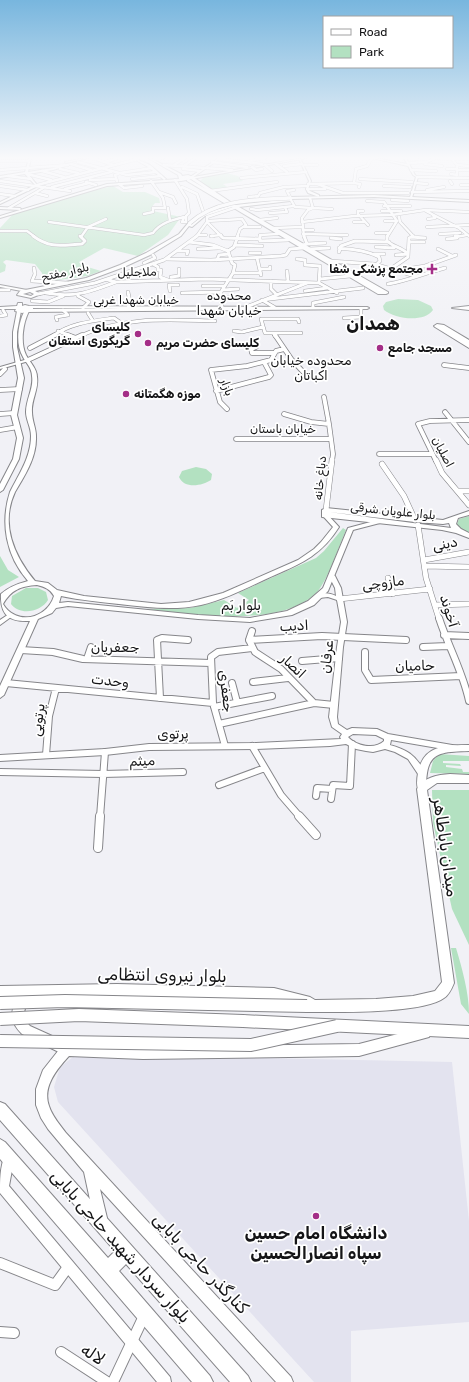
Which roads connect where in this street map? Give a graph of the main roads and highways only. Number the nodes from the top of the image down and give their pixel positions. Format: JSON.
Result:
{"nodes":[{"id":1,"x":257,"y":222,"type":"edge"},
{"id":2,"x":260,"y":222,"type":"edge"},
{"id":3,"x":189,"y":223,"type":"joint"},
{"id":4,"x":304,"y":246,"type":"junction"},
{"id":5,"x":353,"y":275,"type":"junction"},
{"id":6,"x":0,"y":288,"type":"edge"},
{"id":7,"x":11,"y":290,"type":"junction"},
{"id":8,"x":28,"y":291,"type":"junction"},
{"id":9,"x":382,"y":293,"type":"dead end"},
{"id":10,"x":21,"y":295,"type":"junction"},
{"id":11,"x":36,"y":296,"type":"junction"},
{"id":12,"x":457,"y":308,"type":"dead end"},
{"id":13,"x":469,"y":308,"type":"edge"},
{"id":14,"x":3,"y":309,"type":"edge"},
{"id":15,"x":29,"y":309,"type":"junction"},
{"id":16,"x":18,"y":310,"type":"junction"},
{"id":17,"x":18,"y":332,"type":"junction"},
{"id":18,"x":469,"y":342,"type":"edge"},
{"id":19,"x":469,"y":346,"type":"edge"},
{"id":20,"x":28,"y":376,"type":"junction"},
{"id":21,"x":0,"y":490,"type":"edge"},
{"id":22,"x":326,"y":513,"type":"junction"},
{"id":23,"x":469,"y":513,"type":"edge"},
{"id":24,"x":452,"y":520,"type":"junction"},
{"id":25,"x":378,"y":522,"type":"junction"},
{"id":26,"x":416,"y":523,"type":"junction"},
{"id":27,"x":336,"y":527,"type":"junction"},
{"id":28,"x":350,"y":529,"type":"junction"},
{"id":29,"x":458,"y":531,"type":"junction"},
{"id":30,"x":469,"y":536,"type":"edge"},
{"id":31,"x":33,"y":583,"type":"junction"},
{"id":32,"x":56,"y":592,"type":"junction"},
{"id":33,"x":0,"y":604,"type":"edge"},
{"id":34,"x":56,"y":606,"type":"junction"},
{"id":35,"x":35,"y":618,"type":"junction"},
{"id":36,"x":0,"y":695,"type":"edge"},
{"id":37,"x":469,"y":748,"type":"edge"},
{"id":38,"x":469,"y":779,"type":"edge"},
{"id":39,"x":422,"y":789,"type":"junction"},
{"id":40,"x":448,"y":983,"type":"joint"},
{"id":41,"x":28,"y":991,"type":"junction"},
{"id":42,"x":0,"y":992,"type":"edge"},
{"id":43,"x":0,"y":1003,"type":"edge"},
{"id":44,"x":323,"y":1006,"type":"junction"},
{"id":45,"x":0,"y":1018,"type":"edge"},
{"id":46,"x":337,"y":1026,"type":"junction"},
{"id":47,"x":436,"y":1030,"type":"junction"},
{"id":48,"x":469,"y":1032,"type":"edge"},
{"id":49,"x":0,"y":1041,"type":"edge"},
{"id":50,"x":67,"y":1050,"type":"junction"},
{"id":51,"x":0,"y":1109,"type":"edge"},
{"id":52,"x":5,"y":1152,"type":"edge"},
{"id":53,"x":90,"y":1169,"type":"junction"},
{"id":54,"x":101,"y":1225,"type":"junction"},
{"id":55,"x":125,"y":1252,"type":"junction"},
{"id":56,"x":108,"y":1271,"type":"junction"},
{"id":57,"x":204,"y":1382,"type":"edge"},
{"id":58,"x":242,"y":1382,"type":"edge"},
{"id":59,"x":286,"y":1382,"type":"edge"}],
"edges":[{"from":1,"to":4,"type":"main road"},
{"from":2,"to":4,"type":"main road"},
{"from":3,"to":8,"type":"main road","name":"بلوار مفتح"},
{"from":3,"to":11,"type":"main road","name":"بلوار مفتح"},
{"from":4,"to":5,"type":"main road"},
{"from":4,"to":5,"type":"main road"},
{"from":5,"to":9,"type":"main road"},
{"from":6,"to":7,"type":"main road"},
{"from":6,"to":8,"type":"main road"},
{"from":7,"to":10,"type":"main road"},
{"from":7,"to":14,"type":"main road"},
{"from":8,"to":10,"type":"main road","name":"بلوار مفتح"},
{"from":8,"to":11,"type":"main road"},
{"from":10,"to":11,"type":"main road"},
{"from":10,"to":16,"type":"main road"},
{"from":11,"to":15,"type":"main road"},
{"from":12,"to":13,"type":"main road"},
{"from":14,"to":16,"type":"main road"},
{"from":15,"to":15,"type":"main road","name":"خیابان شهدا غربی"},
{"from":15,"to":16,"type":"main road"},
{"from":15,"to":17,"type":"main road"},
{"from":16,"to":17,"type":"main road"},
{"from":17,"to":20,"type":"main road"},
{"from":17,"to":20,"type":"main road"},
{"from":18,"to":19,"type":"main road"},
{"from":20,"to":21,"type":"main road"},
{"from":20,"to":31,"type":"main road"},
{"from":22,"to":25,"type":"main road","name":"بلوار علویان شرقی"},
{"from":22,"to":26,"type":"main road","name":"بلوار علویان شرقی"},
{"from":22,"to":27,"type":"main road"},
{"from":23,"to":24,"type":"main road","name":"بلوار علویان شرقی"},
{"from":24,"to":26,"type":"main road","name":"بلوار علویان شرقی"},
{"from":24,"to":29,"type":"main road"},
{"from":25,"to":26,"type":"main road","name":"بلوار علویان شرقی"},
{"from":25,"to":28,"type":"main road"},
{"from":26,"to":29,"type":"main road","name":"بلوار علویان شرقی"},
{"from":27,"to":28,"type":"main road"},
{"from":27,"to":32,"type":"main road","name":"بلوار بَم"},
{"from":28,"to":34,"type":"main road","name":"بلوار بَم"},
{"from":29,"to":30,"type":"main road","name":"بلوار علویان شرقی"},
{"from":31,"to":32,"type":"main road"},
{"from":31,"to":33,"type":"main road"},
{"from":32,"to":34,"type":"main road"},
{"from":33,"to":35,"type":"main road"},
{"from":34,"to":35,"type":"main road"},
{"from":35,"to":36,"type":"main road"},
{"from":37,"to":39,"type":"main road"},
{"from":38,"to":39,"type":"main road","name":"میدان باباطاهر"},
{"from":39,"to":40,"type":"main road","name":"میدان باباطاهر"},
{"from":40,"to":44,"type":"main road","name":"بلوار نیروی انتظامی"},
{"from":41,"to":42,"type":"main road","name":"بلوار نیروی انتظامی"},
{"from":41,"to":44,"type":"main road","name":"بلوار نیروی انتظامی"},
{"from":41,"to":50,"type":"main road"},
{"from":43,"to":44,"type":"main road","name":"بلوار نیروی انتظامی","bridge":true},
{"from":45,"to":46,"type":"main road","bridge":true},
{"from":46,"to":47,"type":"main road"},
{"from":46,"to":49,"type":"main road","bridge":true},
{"from":47,"to":48,"type":"main road"},
{"from":47,"to":50,"type":"main road"},
{"from":50,"to":53,"type":"main road","name":"کنارگذر حاجی بابایی"},
{"from":51,"to":54,"type":"highway","name":"بلوار سردار شهید حاجی بابایی"},
{"from":52,"to":56,"type":"highway","name":"بلوار سردار شهید حاجی بابایی"},
{"from":53,"to":54,"type":"main road"},
{"from":53,"to":59,"type":"main road","name":"کنارگذر حاجی بابایی"},
{"from":54,"to":55,"type":"highway","name":"بلوار سردار شهید حاجی بابایی"},
{"from":55,"to":56,"type":"highway"},
{"from":55,"to":58,"type":"highway","name":"بلوار سردار شهید حاجی بابایی"},
{"from":56,"to":57,"type":"highway","name":"بلوار سردار شهید حاجی بابایی"}]}
